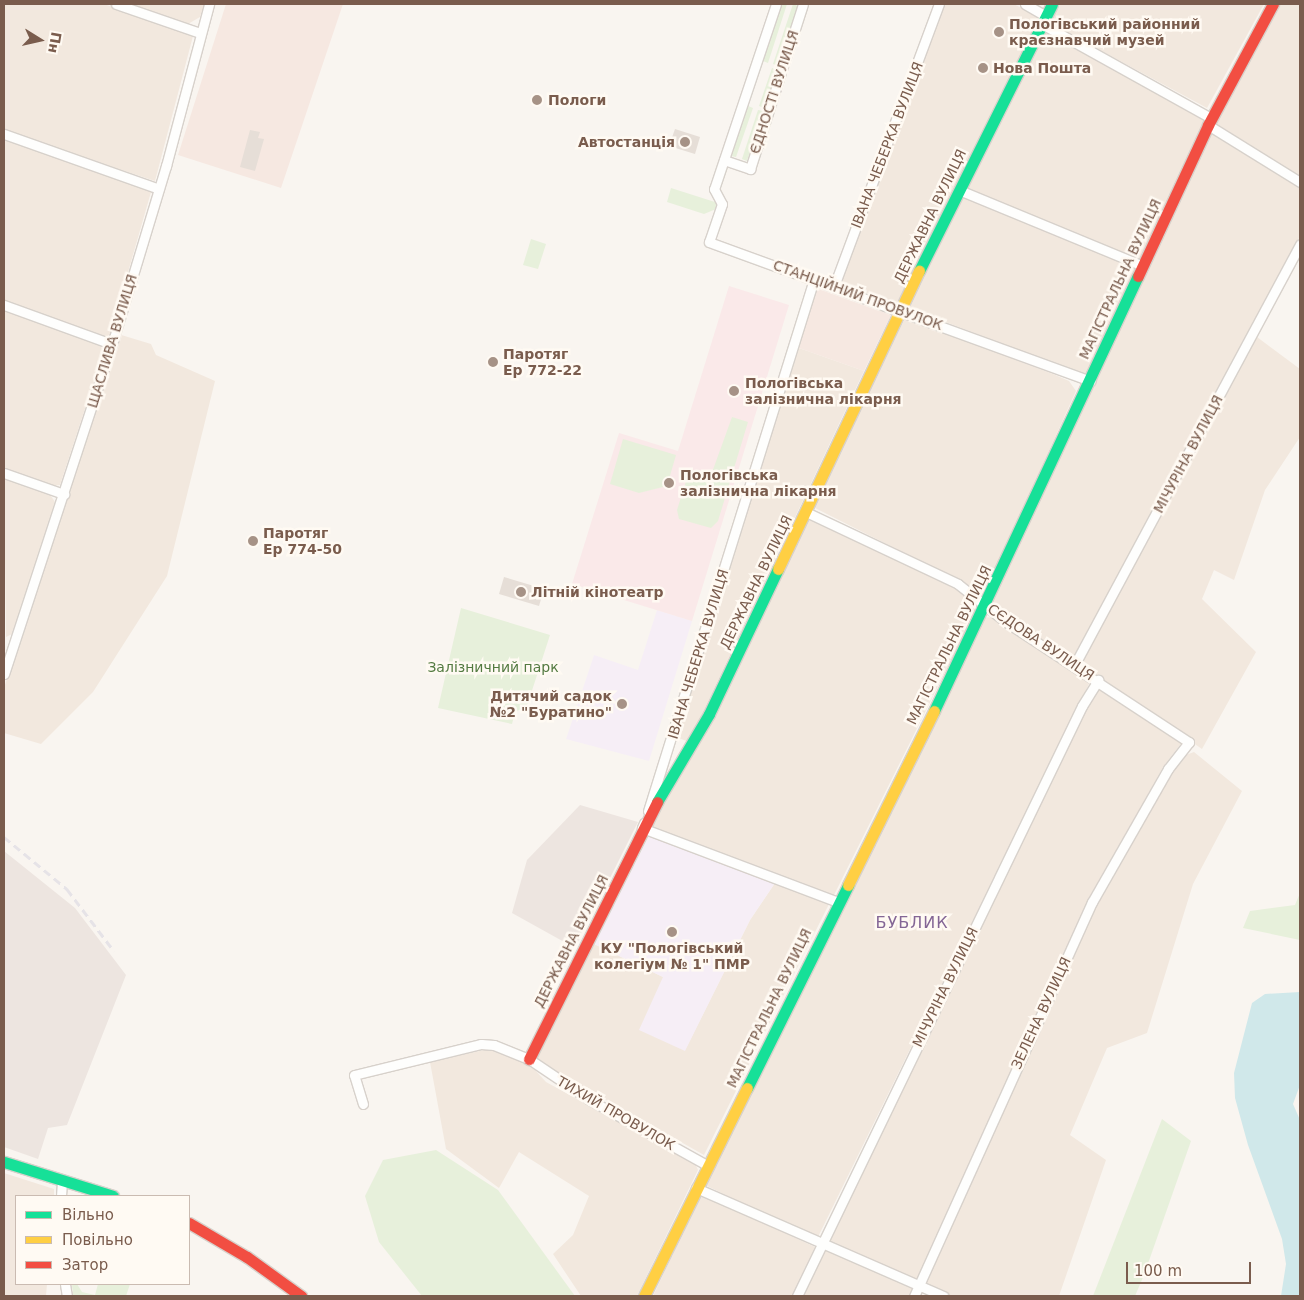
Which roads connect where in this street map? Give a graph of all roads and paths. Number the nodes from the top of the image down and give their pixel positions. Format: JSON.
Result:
{"nodes":[{"id":1,"x":116,"y":4,"type":"edge"},
{"id":2,"x":209,"y":4,"type":"edge"},
{"id":3,"x":776,"y":4,"type":"edge"},
{"id":4,"x":803,"y":4,"type":"edge"},
{"id":5,"x":939,"y":4,"type":"edge"},
{"id":6,"x":1024,"y":4,"type":"edge"},
{"id":7,"x":1052,"y":4,"type":"edge"},
{"id":8,"x":1273,"y":4,"type":"edge"},
{"id":9,"x":1044,"y":20,"type":"junction"},
{"id":10,"x":200,"y":33,"type":"junction"},
{"id":11,"x":1210,"y":122,"type":"junction"},
{"id":12,"x":4,"y":134,"type":"edge"},
{"id":13,"x":724,"y":160,"type":"junction"},
{"id":14,"x":1300,"y":182,"type":"edge"},
{"id":15,"x":159,"y":189,"type":"junction"},
{"id":16,"x":959,"y":190,"type":"junction"},
{"id":17,"x":1300,"y":244,"type":"edge"},
{"id":18,"x":1143,"y":266,"type":"junction"},
{"id":19,"x":814,"y":279,"type":"junction"},
{"id":20,"x":834,"y":286,"type":"junction"},
{"id":21,"x":4,"y":305,"type":"edge"},
{"id":22,"x":900,"y":310,"type":"junction"},
{"id":23,"x":112,"y":344,"type":"junction"},
{"id":24,"x":1090,"y":381,"type":"junction"},
{"id":25,"x":4,"y":473,"type":"edge"},
{"id":26,"x":64,"y":494,"type":"junction"},
{"id":27,"x":806,"y":512,"type":"junction"},
{"id":28,"x":986,"y":606,"type":"junction"},
{"id":29,"x":4,"y":642,"type":"edge"},
{"id":30,"x":13,"y":645,"type":"junction"},
{"id":31,"x":1075,"y":664,"type":"junction"},
{"id":32,"x":4,"y":674,"type":"edge"},
{"id":33,"x":1098,"y":680,"type":"junction"},
{"id":34,"x":1189,"y":742,"type":"joint"},
{"id":35,"x":642,"y":828,"type":"junction"},
{"id":36,"x":838,"y":902,"type":"junction"},
{"id":37,"x":529,"y":1059,"type":"junction"},
{"id":38,"x":364,"y":1104,"type":"dead end"},
{"id":39,"x":4,"y":1162,"type":"edge"},
{"id":40,"x":707,"y":1166,"type":"junction"},
{"id":41,"x":62,"y":1180,"type":"junction"},
{"id":42,"x":696,"y":1188,"type":"junction"},
{"id":43,"x":61,"y":1195,"type":"edge"},
{"id":44,"x":110,"y":1195,"type":"edge"},
{"id":45,"x":190,"y":1225,"type":"edge"},
{"id":46,"x":820,"y":1244,"type":"junction"},
{"id":47,"x":919,"y":1286,"type":"junction"},
{"id":48,"x":302,"y":1296,"type":"edge"},
{"id":49,"x":644,"y":1296,"type":"edge"},
{"id":50,"x":797,"y":1296,"type":"edge"},
{"id":51,"x":914,"y":1296,"type":"edge"},
{"id":52,"x":943,"y":1296,"type":"edge"}],
"edges":[{"from":1,"to":10,"type":"street"},
{"from":2,"to":10,"type":"street","name":"ЩАСЛИВА ВУЛИЦЯ"},
{"from":3,"to":13,"type":"street","name":"ЄДНОСТІ ВУЛИЦЯ"},
{"from":4,"to":13,"type":"street","name":"ЄДНОСТІ ВУЛИЦЯ"},
{"from":5,"to":20,"type":"street","name":"ІВАНА ЧЕБЕРКА ВУЛИЦЯ"},
{"from":6,"to":9,"type":"street"},
{"from":7,"to":9,"type":"main road","name":"ДЕРЖАВНА ВУЛИЦЯ"},
{"from":8,"to":11,"type":"main road","name":"МАГІСТРАЛЬНА ВУЛИЦЯ"},
{"from":9,"to":11,"type":"street"},
{"from":9,"to":16,"type":"main road","name":"ДЕРЖАВНА ВУЛИЦЯ"},
{"from":10,"to":15,"type":"street","name":"ЩАСЛИВА ВУЛИЦЯ"},
{"from":11,"to":14,"type":"street"},
{"from":11,"to":18,"type":"main road","name":"МАГІСТРАЛЬНА ВУЛИЦЯ"},
{"from":12,"to":15,"type":"street"},
{"from":13,"to":19,"type":"street","name":"СТАНЦІЙНИЙ ПРОВУЛОК"},
{"from":15,"to":23,"type":"street","name":"ЩАСЛИВА ВУЛИЦЯ"},
{"from":16,"to":18,"type":"street"},
{"from":16,"to":22,"type":"main road","name":"ДЕРЖАВНА ВУЛИЦЯ"},
{"from":17,"to":31,"type":"street","name":"МІЧУРІНА ВУЛИЦЯ"},
{"from":18,"to":24,"type":"main road","name":"МАГІСТРАЛЬНА ВУЛИЦЯ"},
{"from":19,"to":20,"type":"street","name":"СТАНЦІЙНИЙ ПРОВУЛОК"},
{"from":19,"to":35,"type":"street","name":"ІВАНА ЧЕБЕРКА ВУЛИЦЯ"},
{"from":20,"to":22,"type":"street","name":"СТАНЦІЙНИЙ ПРОВУЛОК"},
{"from":21,"to":23,"type":"street"},
{"from":22,"to":24,"type":"street","name":"СТАНЦІЙНИЙ ПРОВУЛОК"},
{"from":22,"to":27,"type":"main road","name":"ДЕРЖАВНА ВУЛИЦЯ"},
{"from":23,"to":26,"type":"street","name":"ЩАСЛИВА ВУЛИЦЯ"},
{"from":24,"to":28,"type":"main road","name":"МАГІСТРАЛЬНА ВУЛИЦЯ"},
{"from":25,"to":26,"type":"street"},
{"from":26,"to":30,"type":"street","name":"ЩАСЛИВА ВУЛИЦЯ"},
{"from":27,"to":28,"type":"street","name":"СЄДОВА ВУЛИЦЯ"},
{"from":27,"to":35,"type":"main road","name":"ДЕРЖАВНА ВУЛИЦЯ"},
{"from":28,"to":31,"type":"street","name":"СЄДОВА ВУЛИЦЯ"},
{"from":28,"to":36,"type":"main road","name":"МАГІСТРАЛЬНА ВУЛИЦЯ"},
{"from":29,"to":30,"type":"street"},
{"from":30,"to":32,"type":"street","name":"ЩАСЛИВА ВУЛИЦЯ"},
{"from":31,"to":33,"type":"street","name":"СЄДОВА ВУЛИЦЯ"},
{"from":33,"to":34,"type":"street","name":"СЄДОВА ВУЛИЦЯ"},
{"from":33,"to":46,"type":"street","name":"МІЧУРІНА ВУЛИЦЯ"},
{"from":34,"to":47,"type":"street","name":"ЗЕЛЕНА ВУЛИЦЯ"},
{"from":35,"to":36,"type":"street"},
{"from":35,"to":37,"type":"main road","name":"ДЕРЖАВНА ВУЛИЦЯ"},
{"from":36,"to":40,"type":"main road","name":"МАГІСТРАЛЬНА ВУЛИЦЯ"},
{"from":37,"to":38,"type":"street","name":"ТИХИЙ ПРОВУЛОК"},
{"from":37,"to":40,"type":"street","name":"ТИХИЙ ПРОВУЛОК"},
{"from":39,"to":41,"type":"main road"},
{"from":40,"to":42,"type":"main road","name":"МАГІСТРАЛЬНА ВУЛИЦЯ"},
{"from":41,"to":43,"type":"street"},
{"from":41,"to":44,"type":"main road"},
{"from":42,"to":46,"type":"street"},
{"from":42,"to":49,"type":"main road","name":"МАГІСТРАЛЬНА ВУЛИЦЯ"},
{"from":45,"to":48,"type":"main road"},
{"from":46,"to":47,"type":"street"},
{"from":46,"to":50,"type":"street","name":"МІЧУРІНА ВУЛИЦЯ"},
{"from":47,"to":51,"type":"street","name":"ЗЕЛЕНА ВУЛИЦЯ"},
{"from":47,"to":52,"type":"street"}]}
